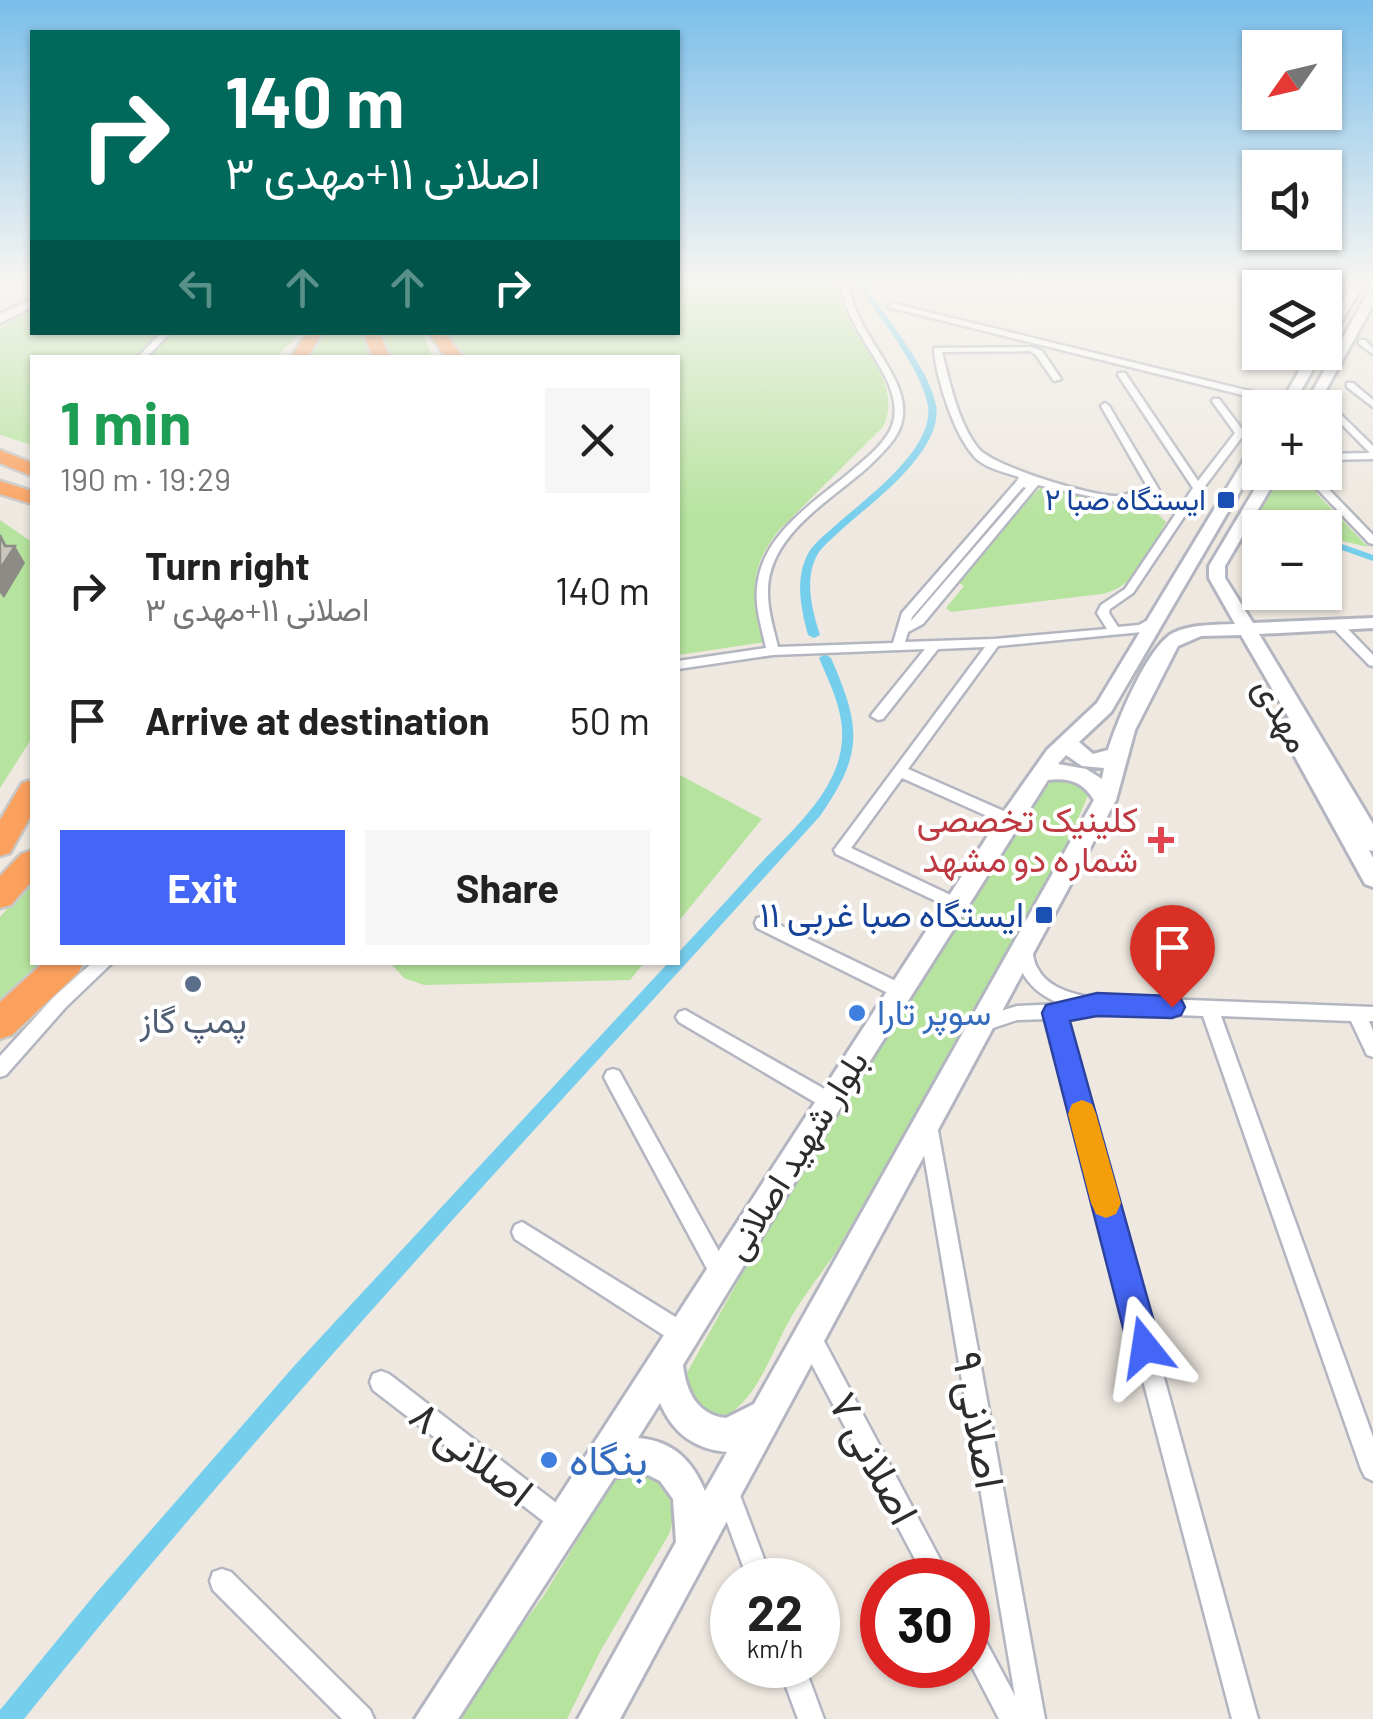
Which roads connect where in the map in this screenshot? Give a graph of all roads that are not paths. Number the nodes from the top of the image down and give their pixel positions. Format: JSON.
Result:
{"nodes":[{"id":1,"x":877,"y":358,"type":"edge"},
{"id":2,"x":938,"y":358,"type":"edge"},
{"id":3,"x":1043,"y":358,"type":"edge"},
{"id":4,"x":1109,"y":358,"type":"edge"},
{"id":5,"x":1338,"y":358,"type":"edge"},
{"id":6,"x":1122,"y":375,"type":"dead end"},
{"id":7,"x":1056,"y":379,"type":"dead end"},
{"id":8,"x":1350,"y":385,"type":"dead end"},
{"id":9,"x":1320,"y":390,"type":"edge"},
{"id":10,"x":1242,"y":394,"type":"edge"},
{"id":11,"x":1216,"y":401,"type":"dead end"},
{"id":12,"x":1373,"y":404,"type":"edge"},
{"id":13,"x":1105,"y":406,"type":"dead end"},
{"id":14,"x":1342,"y":420,"type":"edge"},
{"id":15,"x":1373,"y":454,"type":"edge"},
{"id":16,"x":0,"y":456,"type":"edge"},
{"id":17,"x":1342,"y":456,"type":"edge"},
{"id":18,"x":0,"y":464,"type":"edge"},
{"id":19,"x":30,"y":482,"type":"edge"},
{"id":20,"x":1029,"y":482,"type":"junction"},
{"id":21,"x":30,"y":483,"type":"edge"},
{"id":22,"x":1242,"y":483,"type":"edge"},
{"id":23,"x":30,"y":484,"type":"edge"},
{"id":24,"x":30,"y":485,"type":"edge"},
{"id":25,"x":0,"y":486,"type":"edge"},
{"id":26,"x":1198,"y":488,"type":"junction"},
{"id":27,"x":1259,"y":490,"type":"edge"},
{"id":28,"x":1323,"y":490,"type":"edge"},
{"id":29,"x":0,"y":495,"type":"edge"},
{"id":30,"x":1373,"y":541,"type":"edge"},
{"id":31,"x":1206,"y":559,"type":"junction"},
{"id":32,"x":1155,"y":620,"type":"junction"},
{"id":33,"x":1373,"y":623,"type":"edge"},
{"id":34,"x":1337,"y":625,"type":"junction"},
{"id":35,"x":1241,"y":629,"type":"junction"},
{"id":36,"x":1114,"y":631,"type":"junction"},
{"id":37,"x":1088,"y":635,"type":"junction"},
{"id":38,"x":994,"y":643,"type":"junction"},
{"id":39,"x":935,"y":645,"type":"junction"},
{"id":40,"x":898,"y":646,"type":"junction"},
{"id":41,"x":773,"y":651,"type":"junction"},
{"id":42,"x":1138,"y":651,"type":"junction"},
{"id":43,"x":1373,"y":662,"type":"edge"},
{"id":44,"x":680,"y":665,"type":"edge"},
{"id":45,"x":878,"y":716,"type":"dead end"},
{"id":46,"x":1068,"y":740,"type":"junction"},
{"id":47,"x":1117,"y":754,"type":"junction"},
{"id":48,"x":901,"y":772,"type":"junction"},
{"id":49,"x":1042,"y":774,"type":"junction"},
{"id":50,"x":30,"y":793,"type":"edge"},
{"id":51,"x":1105,"y":800,"type":"junction"},
{"id":52,"x":1010,"y":820,"type":"junction"},
{"id":53,"x":1373,"y":842,"type":"edge"},
{"id":54,"x":0,"y":844,"type":"edge"},
{"id":55,"x":30,"y":864,"type":"edge"},
{"id":56,"x":1373,"y":878,"type":"edge"},
{"id":57,"x":0,"y":896,"type":"edge"},
{"id":58,"x":955,"y":904,"type":"junction"},
{"id":59,"x":763,"y":923,"type":"dead end"},
{"id":60,"x":1025,"y":948,"type":"junction"},
{"id":61,"x":64,"y":965,"type":"edge"},
{"id":62,"x":101,"y":965,"type":"edge"},
{"id":63,"x":900,"y":991,"type":"junction"},
{"id":64,"x":1097,"y":1004,"type":"junction"},
{"id":65,"x":1209,"y":1008,"type":"junction"},
{"id":66,"x":1055,"y":1013,"type":"junction"},
{"id":67,"x":1365,"y":1014,"type":"edge"},
{"id":68,"x":685,"y":1017,"type":"dead end"},
{"id":69,"x":984,"y":1023,"type":"junction"},
{"id":70,"x":0,"y":1024,"type":"edge"},
{"id":71,"x":1373,"y":1049,"type":"edge"},
{"id":72,"x":0,"y":1069,"type":"edge"},
{"id":73,"x":613,"y":1077,"type":"dead end"},
{"id":74,"x":829,"y":1101,"type":"junction"},
{"id":75,"x":927,"y":1120,"type":"junction"},
{"id":76,"x":522,"y":1232,"type":"dead end"},
{"id":77,"x":720,"y":1273,"type":"junction"},
{"id":78,"x":809,"y":1336,"type":"junction"},
{"id":79,"x":674,"y":1346,"type":"junction"},
{"id":80,"x":381,"y":1382,"type":"dead end"},
{"id":81,"x":766,"y":1414,"type":"junction"},
{"id":82,"x":602,"y":1465,"type":"junction"},
{"id":83,"x":1373,"y":1469,"type":"edge"},
{"id":84,"x":726,"y":1486,"type":"junction"},
{"id":85,"x":564,"y":1524,"type":"junction"},
{"id":86,"x":692,"y":1548,"type":"junction"},
{"id":87,"x":752,"y":1558,"type":"edge"},
{"id":88,"x":927,"y":1558,"type":"edge"},
{"id":89,"x":222,"y":1581,"type":"dead end"},
{"id":90,"x":990,"y":1676,"type":"edge"},
{"id":91,"x":800,"y":1688,"type":"edge"},
{"id":92,"x":362,"y":1719,"type":"edge"},
{"id":93,"x":435,"y":1719,"type":"edge"},
{"id":94,"x":598,"y":1719,"type":"edge"},
{"id":95,"x":811,"y":1719,"type":"edge"},
{"id":96,"x":1013,"y":1719,"type":"edge"},
{"id":97,"x":1032,"y":1719,"type":"edge"},
{"id":98,"x":1245,"y":1719,"type":"edge"}],
"edges":[{"from":1,"to":41,"type":"street"},
{"from":2,"to":20,"type":"street"},
{"from":3,"to":7,"type":"street"},
{"from":4,"to":10,"type":"street"},
{"from":5,"to":9,"type":"main road"},
{"from":6,"to":26,"type":"street"},
{"from":8,"to":12,"type":"street"},
{"from":11,"to":26,"type":"street"},
{"from":13,"to":20,"type":"street"},
{"from":14,"to":15,"type":"street"},
{"from":15,"to":17,"type":"street"},
{"from":16,"to":19,"type":"highway"},
{"from":18,"to":21,"type":"highway"},
{"from":20,"to":40,"type":"street"},
{"from":22,"to":31,"type":"main road","name":"بلوار شهید اصلانی"},
{"from":23,"to":25,"type":"highway"},
{"from":24,"to":29,"type":"highway"},
{"from":26,"to":36,"type":"street"},
{"from":27,"to":31,"type":"main road","name":"بلوار شهید اصلانی"},
{"from":28,"to":30,"type":"street"},
{"from":31,"to":32,"type":"main road","name":"بلوار شهید اصلانی"},
{"from":31,"to":35,"type":"main road","name":"مهدی"},
{"from":31,"to":35,"type":"main road","name":"مهدی"},
{"from":32,"to":36,"type":"street"},
{"from":32,"to":42,"type":"main road","name":"بلوار شهید اصلانی"},
{"from":33,"to":34,"type":"main road"},
{"from":34,"to":35,"type":"main road"},
{"from":34,"to":43,"type":"street"},
{"from":35,"to":47,"type":"main road"},
{"from":35,"to":53,"type":"main road","name":"مهدی"},
{"from":35,"to":56,"type":"main road","name":"مهدی"},
{"from":36,"to":37,"type":"street"},
{"from":37,"to":38,"type":"street"},
{"from":37,"to":42,"type":"street"},
{"from":38,"to":39,"type":"street"},
{"from":38,"to":48,"type":"street"},
{"from":39,"to":40,"type":"street"},
{"from":39,"to":45,"type":"street"},
{"from":40,"to":41,"type":"street"},
{"from":41,"to":44,"type":"street"},
{"from":42,"to":46,"type":"main road","name":"بلوار شهید اصلانی"},
{"from":46,"to":47,"type":"main road"},
{"from":46,"to":49,"type":"main road","name":"بلوار شهید اصلانی"},
{"from":47,"to":51,"type":"main road"},
{"from":48,"to":52,"type":"street"},
{"from":48,"to":58,"type":"street"},
{"from":49,"to":51,"type":"main road"},
{"from":49,"to":52,"type":"main road","name":"بلوار شهید اصلانی"},
{"from":50,"to":54,"type":"highway"},
{"from":51,"to":60,"type":"main road"},
{"from":52,"to":58,"type":"main road","name":"بلوار شهید اصلانی"},
{"from":55,"to":57,"type":"highway"},
{"from":58,"to":63,"type":"main road","name":"بلوار شهید اصلانی"},
{"from":59,"to":63,"type":"street"},
{"from":60,"to":64,"type":"street"},
{"from":60,"to":69,"type":"main road"},
{"from":61,"to":70,"type":"highway"},
{"from":62,"to":72,"type":"street"},
{"from":63,"to":74,"type":"main road","name":"بلوار شهید اصلانی"},
{"from":64,"to":65,"type":"street"},
{"from":64,"to":66,"type":"street"},
{"from":65,"to":67,"type":"street"},
{"from":65,"to":83,"type":"street"},
{"from":66,"to":69,"type":"street"},
{"from":66,"to":98,"type":"street"},
{"from":67,"to":71,"type":"street"},
{"from":68,"to":74,"type":"street"},
{"from":69,"to":75,"type":"main road"},
{"from":73,"to":77,"type":"street"},
{"from":74,"to":77,"type":"main road","name":"بلوار شهید اصلانی"},
{"from":75,"to":78,"type":"main road"},
{"from":75,"to":97,"type":"street","name":"اصلانی ۹"},
{"from":76,"to":79,"type":"street"},
{"from":77,"to":79,"type":"main road","name":"بلوار شهید اصلانی"},
{"from":78,"to":81,"type":"main road"},
{"from":78,"to":88,"type":"street","name":"اصلانی ۷"},
{"from":79,"to":81,"type":"main road"},
{"from":79,"to":82,"type":"main road","name":"بلوار شهید اصلانی"},
{"from":80,"to":85,"type":"street","name":"اصلانی ۸"},
{"from":81,"to":84,"type":"main road"},
{"from":82,"to":85,"type":"main road","name":"بلوار شهید اصلانی"},
{"from":82,"to":86,"type":"main road"},
{"from":84,"to":86,"type":"main road"},
{"from":84,"to":87,"type":"street"},
{"from":85,"to":93,"type":"main road","name":"بلوار شهید اصلانی"},
{"from":86,"to":94,"type":"main road"},
{"from":89,"to":92,"type":"street"},
{"from":90,"to":96,"type":"street"},
{"from":91,"to":95,"type":"street"}]}
